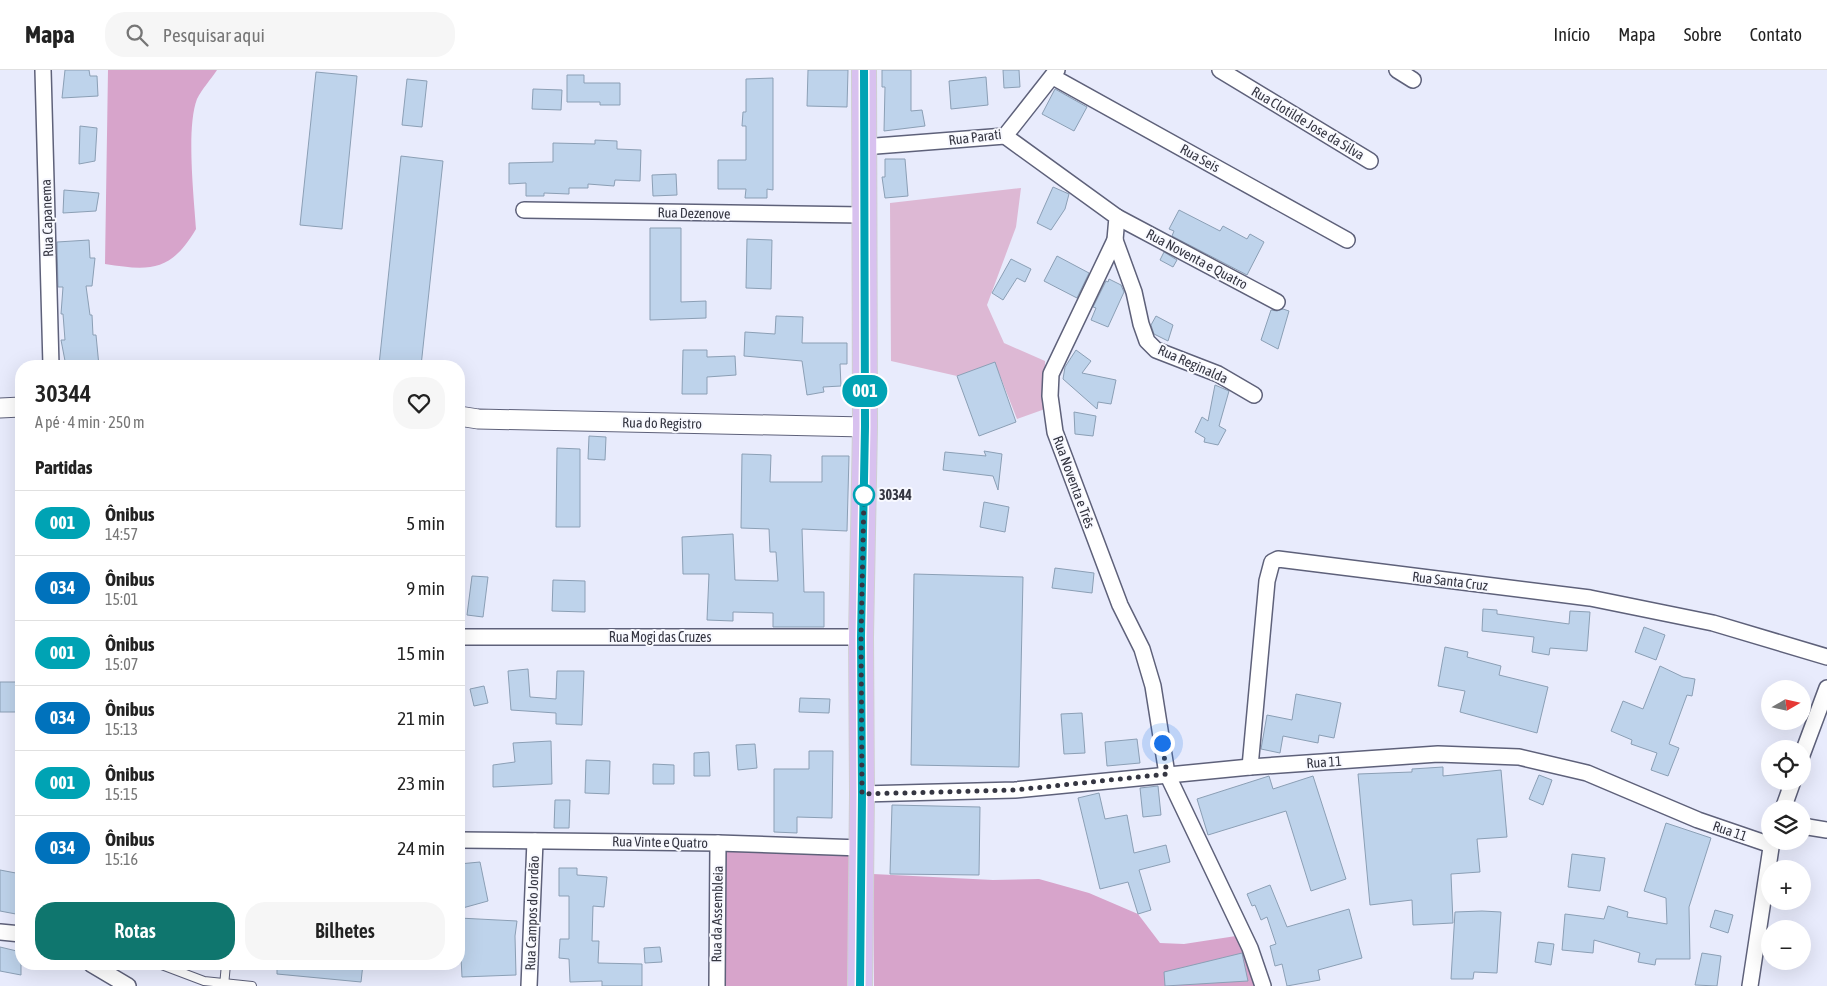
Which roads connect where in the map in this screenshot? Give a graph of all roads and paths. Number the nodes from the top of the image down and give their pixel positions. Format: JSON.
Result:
{"nodes":[{"id":1,"x":43,"y":70,"type":"edge"},
{"id":2,"x":864,"y":70,"type":"edge"},
{"id":3,"x":1220,"y":70,"type":"edge"},
{"id":4,"x":1397,"y":70,"type":"edge"},
{"id":5,"x":1055,"y":73,"type":"edge"},
{"id":6,"x":1414,"y":80,"type":"dead end"},
{"id":7,"x":1006,"y":136,"type":"junction"},
{"id":8,"x":863,"y":146,"type":"junction"},
{"id":9,"x":1370,"y":161,"type":"dead end"},
{"id":10,"x":524,"y":210,"type":"dead end"},
{"id":11,"x":863,"y":216,"type":"junction"},
{"id":12,"x":1117,"y":217,"type":"junction"},
{"id":13,"x":1115,"y":240,"type":"junction"},
{"id":14,"x":1348,"y":240,"type":"dead end"},
{"id":15,"x":1277,"y":302,"type":"dead end"},
{"id":16,"x":50,"y":360,"type":"edge"},
{"id":17,"x":1254,"y":395,"type":"dead end"},
{"id":18,"x":15,"y":407,"type":"edge"},
{"id":19,"x":0,"y":408,"type":"edge"},
{"id":20,"x":465,"y":417,"type":"edge"},
{"id":21,"x":865,"y":427,"type":"junction"},
{"id":22,"x":465,"y":637,"type":"edge"},
{"id":23,"x":861,"y":637,"type":"junction"},
{"id":24,"x":1827,"y":657,"type":"edge"},
{"id":25,"x":1827,"y":688,"type":"edge"},
{"id":26,"x":1808,"y":740,"type":"edge"},
{"id":27,"x":1250,"y":767,"type":"junction"},
{"id":28,"x":1167,"y":774,"type":"junction"},
{"id":29,"x":862,"y":794,"type":"junction"},
{"id":30,"x":1811,"y":827,"type":"edge"},
{"id":31,"x":1827,"y":830,"type":"edge"},
{"id":32,"x":465,"y":840,"type":"edge"},
{"id":33,"x":535,"y":840,"type":"junction"},
{"id":34,"x":1761,"y":840,"type":"edge"},
{"id":35,"x":718,"y":843,"type":"junction"},
{"id":36,"x":860,"y":848,"type":"junction"},
{"id":37,"x":1770,"y":850,"type":"edge"},
{"id":38,"x":0,"y":932,"type":"edge"},
{"id":39,"x":15,"y":933,"type":"edge"},
{"id":40,"x":101,"y":970,"type":"edge"},
{"id":41,"x":176,"y":970,"type":"edge"},
{"id":42,"x":225,"y":970,"type":"edge"},
{"id":43,"x":224,"y":985,"type":"edge"},
{"id":44,"x":128,"y":986,"type":"edge"},
{"id":45,"x":252,"y":986,"type":"edge"},
{"id":46,"x":529,"y":986,"type":"edge"},
{"id":47,"x":717,"y":986,"type":"edge"},
{"id":48,"x":860,"y":986,"type":"edge"},
{"id":49,"x":1264,"y":986,"type":"edge"},
{"id":50,"x":1750,"y":986,"type":"edge"}],
"edges":[{"from":1,"to":16,"type":"street","name":"Rua Capanema"},
{"from":2,"to":8,"type":"main road"},
{"from":3,"to":9,"type":"street","name":"Rua Clotilde Jose da Silva"},
{"from":4,"to":6,"type":"street"},
{"from":5,"to":7,"type":"street","name":"Rua Parati"},
{"from":5,"to":14,"type":"street","name":"Rua Seis"},
{"from":7,"to":8,"type":"street","name":"Rua Parati"},
{"from":7,"to":12,"type":"street"},
{"from":8,"to":11,"type":"main road"},
{"from":10,"to":11,"type":"street","name":"Rua Dezenove"},
{"from":11,"to":21,"type":"main road"},
{"from":12,"to":13,"type":"street","name":"Rua Noventa e Três"},
{"from":12,"to":15,"type":"street","name":"Rua Noventa e Quatro"},
{"from":13,"to":17,"type":"street","name":"Rua Reginalda"},
{"from":13,"to":28,"type":"street","name":"Rua Noventa e Três"},
{"from":18,"to":19,"type":"street"},
{"from":20,"to":21,"type":"street","name":"Rua do Registro"},
{"from":21,"to":23,"type":"main road"},
{"from":22,"to":23,"type":"street","name":"Rua Mogi das Cruzes"},
{"from":23,"to":29,"type":"main road"},
{"from":24,"to":27,"type":"street","name":"Rua Santa Cruz"},
{"from":25,"to":26,"type":"street"},
{"from":27,"to":28,"type":"street","name":"Rua 11"},
{"from":27,"to":34,"type":"street","name":"Rua 11"},
{"from":28,"to":29,"type":"street","name":"Rua 11"},
{"from":28,"to":49,"type":"street","name":"Rua Noventa e Três"},
{"from":29,"to":36,"type":"main road"},
{"from":30,"to":31,"type":"street"},
{"from":32,"to":33,"type":"street","name":"Rua Vinte e Quatro"},
{"from":33,"to":35,"type":"street","name":"Rua Vinte e Quatro"},
{"from":33,"to":46,"type":"street","name":"Rua Campos do Jordão"},
{"from":35,"to":36,"type":"street","name":"Rua Vinte e Quatro"},
{"from":35,"to":47,"type":"street","name":"Rua da Assembleia"},
{"from":36,"to":48,"type":"main road"},
{"from":37,"to":50,"type":"street"},
{"from":38,"to":39,"type":"street"},
{"from":40,"to":44,"type":"street"},
{"from":41,"to":43,"type":"lane"},
{"from":42,"to":43,"type":"lane"},
{"from":43,"to":45,"type":"lane"}]}
